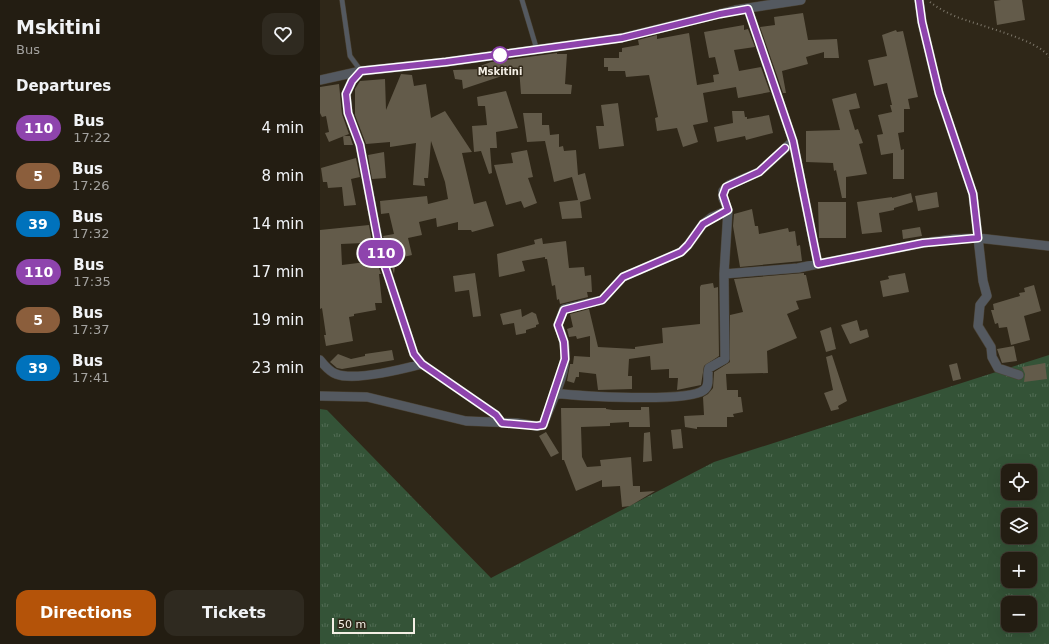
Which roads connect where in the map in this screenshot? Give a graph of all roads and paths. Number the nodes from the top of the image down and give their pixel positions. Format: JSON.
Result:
{"nodes":[{"id":1,"x":342,"y":0,"type":"edge"},
{"id":2,"x":522,"y":0,"type":"edge"},
{"id":3,"x":801,"y":0,"type":"edge"},
{"id":4,"x":919,"y":0,"type":"edge"},
{"id":5,"x":926,"y":0,"type":"edge"},
{"id":6,"x":748,"y":9,"type":"junction"},
{"id":7,"x":537,"y":50,"type":"junction"},
{"id":8,"x":1049,"y":57,"type":"edge"},
{"id":9,"x":361,"y":71,"type":"junction"},
{"id":10,"x":320,"y":80,"type":"edge"},
{"id":11,"x":793,"y":141,"type":"junction"},
{"id":12,"x":728,"y":210,"type":"junction"},
{"id":13,"x":978,"y":238,"type":"junction"},
{"id":14,"x":1049,"y":246,"type":"edge"},
{"id":15,"x":818,"y":264,"type":"junction"},
{"id":16,"x":724,"y":274,"type":"junction"},
{"id":17,"x":320,"y":360,"type":"edge"},
{"id":18,"x":422,"y":364,"type":"junction"},
{"id":19,"x":1019,"y":375,"type":"dead end"},
{"id":20,"x":555,"y":393,"type":"junction"},
{"id":21,"x":320,"y":396,"type":"edge"},
{"id":22,"x":502,"y":423,"type":"junction"}],
"edges":[{"from":1,"to":9,"type":"lane"},
{"from":2,"to":7,"type":"lane"},
{"from":3,"to":6,"type":"street"},
{"from":4,"to":13,"type":"street"},
{"from":5,"to":8,"type":"path"},
{"from":6,"to":7,"type":"street"},
{"from":6,"to":11,"type":"street"},
{"from":7,"to":9,"type":"street"},
{"from":9,"to":10,"type":"street"},
{"from":9,"to":18,"type":"street"},
{"from":11,"to":12,"type":"street"},
{"from":11,"to":15,"type":"street"},
{"from":12,"to":16,"type":"street"},
{"from":12,"to":20,"type":"street"},
{"from":13,"to":14,"type":"street"},
{"from":13,"to":15,"type":"street"},
{"from":13,"to":19,"type":"street"},
{"from":15,"to":16,"type":"street"},
{"from":16,"to":20,"type":"street"},
{"from":17,"to":18,"type":"street"},
{"from":18,"to":22,"type":"street"},
{"from":20,"to":22,"type":"street"},
{"from":21,"to":22,"type":"street"}]}
